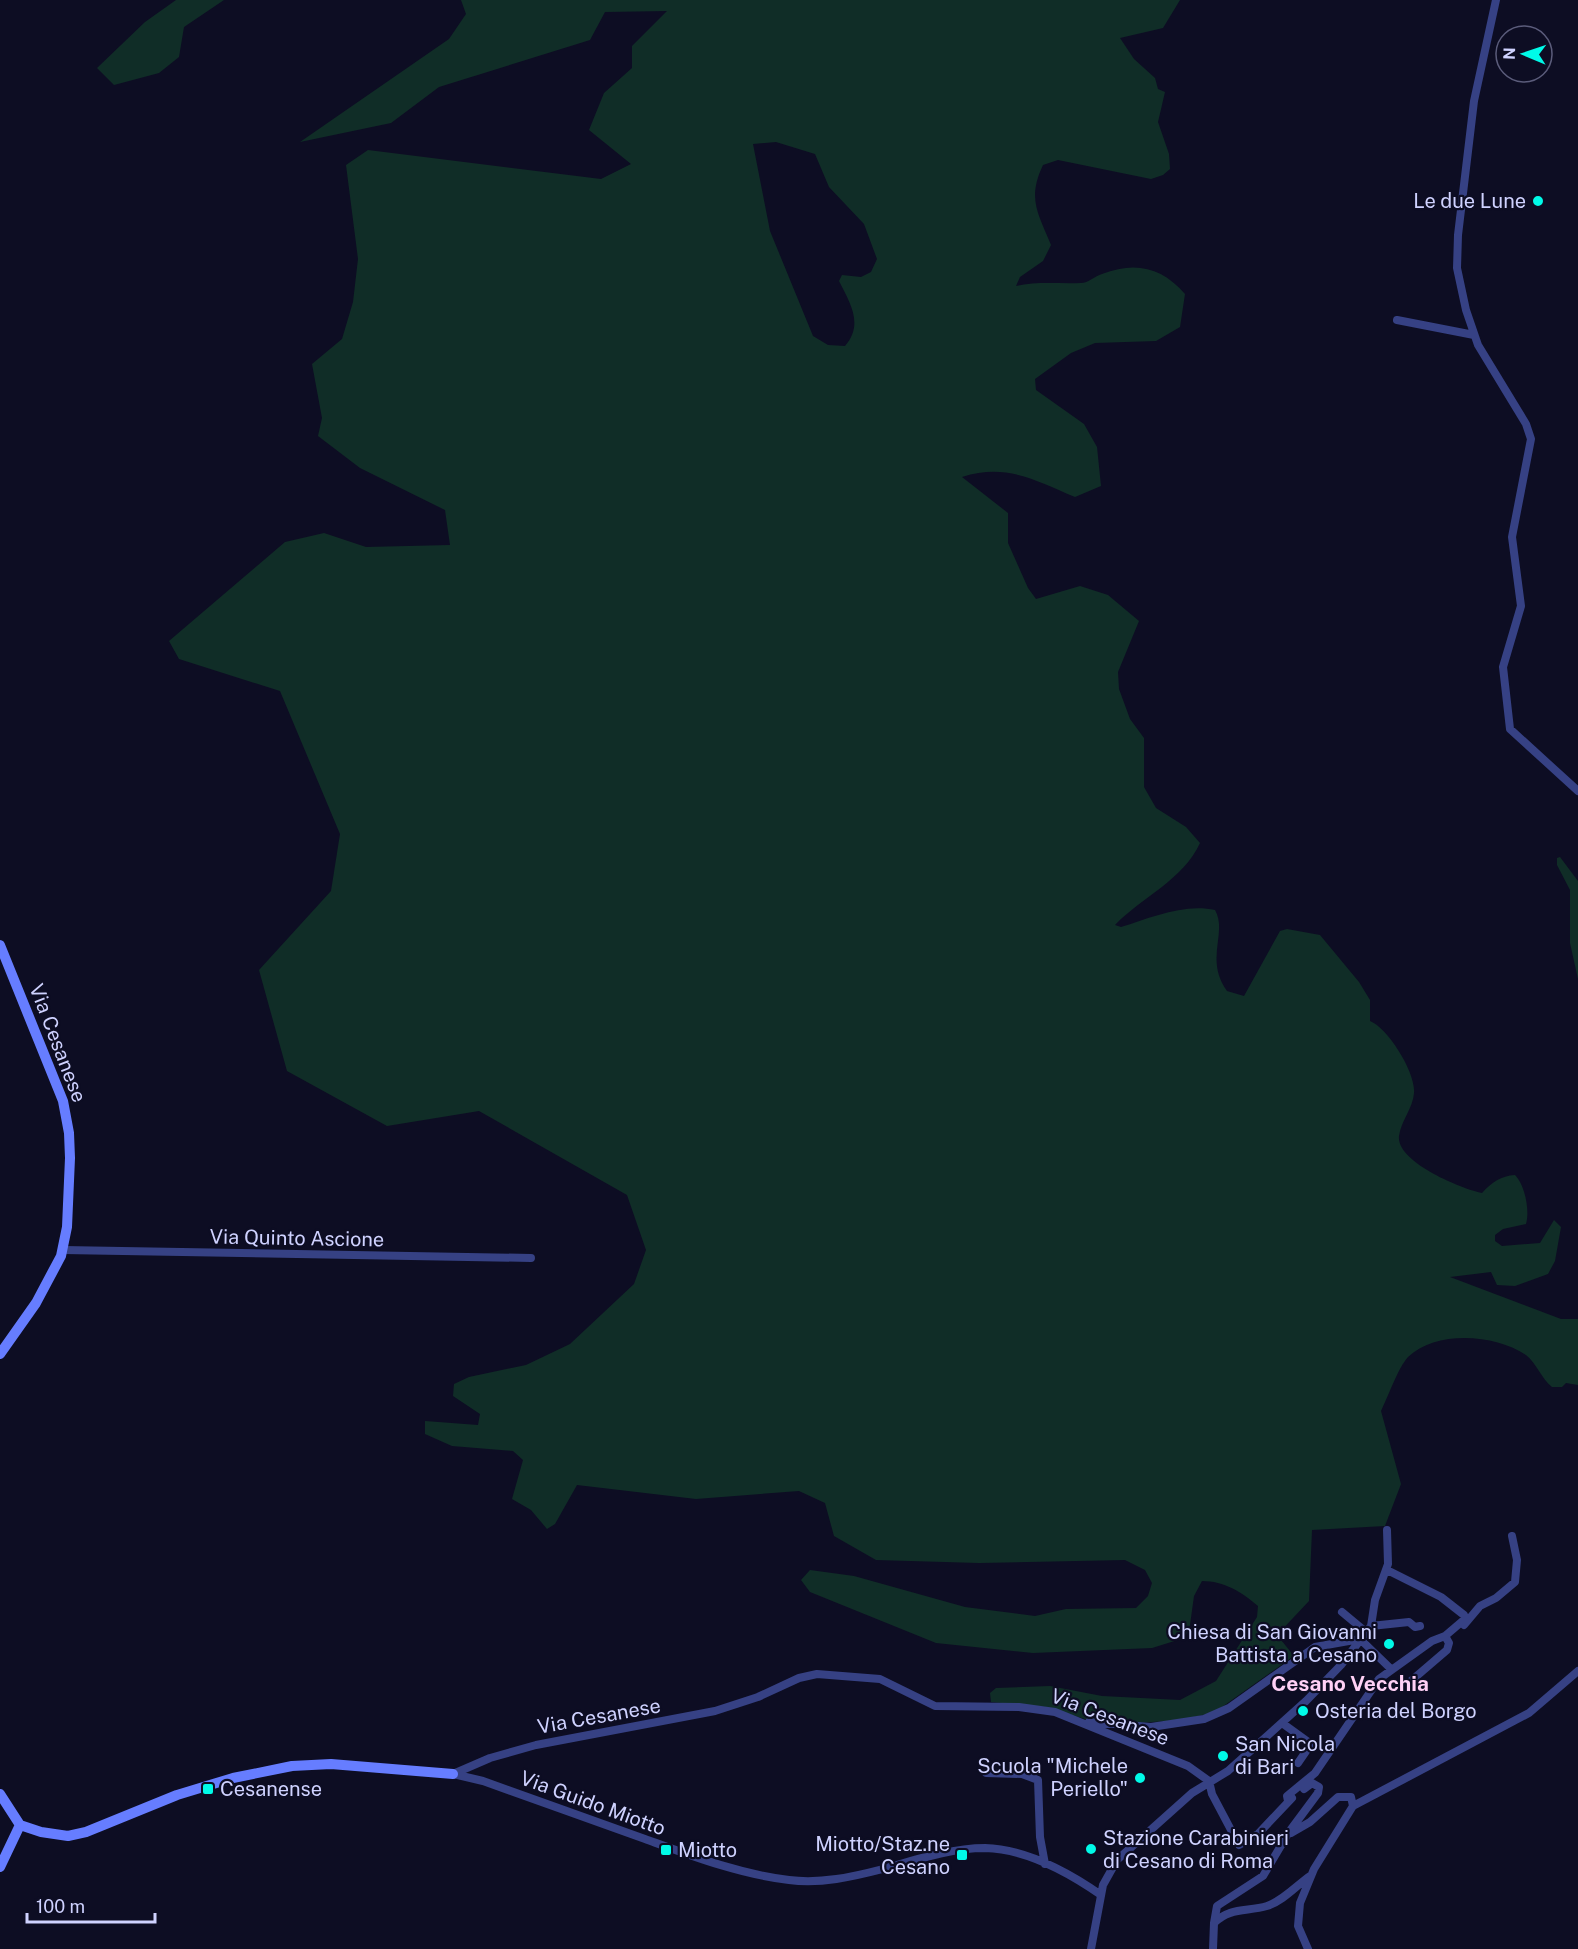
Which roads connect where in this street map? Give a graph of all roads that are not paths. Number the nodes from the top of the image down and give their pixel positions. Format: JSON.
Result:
{"nodes":[{"id":1,"x":1496,"y":0,"type":"edge"},
{"id":2,"x":1397,"y":320,"type":"dead end"},
{"id":3,"x":1474,"y":335,"type":"junction"},
{"id":4,"x":1578,"y":791,"type":"edge"},
{"id":5,"x":0,"y":945,"type":"edge"},
{"id":6,"x":63,"y":1251,"type":"junction"},
{"id":7,"x":531,"y":1258,"type":"dead end"},
{"id":8,"x":0,"y":1354,"type":"edge"},
{"id":9,"x":1387,"y":1530,"type":"dead end"},
{"id":10,"x":1512,"y":1536,"type":"dead end"},
{"id":11,"x":1387,"y":1570,"type":"junction"},
{"id":12,"x":1342,"y":1612,"type":"dead end"},
{"id":13,"x":1420,"y":1626,"type":"dead end"},
{"id":14,"x":1368,"y":1629,"type":"junction"},
{"id":15,"x":1446,"y":1638,"type":"junction"},
{"id":16,"x":1360,"y":1639,"type":"junction"},
{"id":17,"x":1390,"y":1669,"type":"junction"},
{"id":18,"x":1578,"y":1671,"type":"edge"},
{"id":19,"x":1405,"y":1686,"type":"dead end"},
{"id":20,"x":1084,"y":1722,"type":"junction"},
{"id":21,"x":1282,"y":1723,"type":"junction"},
{"id":22,"x":1298,"y":1763,"type":"dead end"},
{"id":23,"x":986,"y":1773,"type":"dead end"},
{"id":24,"x":453,"y":1774,"type":"junction"},
{"id":25,"x":1209,"y":1781,"type":"junction"},
{"id":26,"x":0,"y":1794,"type":"edge"},
{"id":27,"x":1288,"y":1801,"type":"junction"},
{"id":28,"x":1353,"y":1806,"type":"junction"},
{"id":29,"x":4,"y":1807,"type":"edge"},
{"id":30,"x":20,"y":1825,"type":"junction"},
{"id":31,"x":1289,"y":1832,"type":"junction"},
{"id":32,"x":1045,"y":1864,"type":"junction"},
{"id":33,"x":0,"y":1867,"type":"edge"},
{"id":34,"x":1311,"y":1875,"type":"junction"},
{"id":35,"x":1101,"y":1895,"type":"junction"},
{"id":36,"x":1214,"y":1923,"type":"junction"},
{"id":37,"x":1091,"y":1949,"type":"edge"},
{"id":38,"x":1213,"y":1949,"type":"edge"},
{"id":39,"x":1308,"y":1949,"type":"edge"}],
"edges":[{"from":1,"to":3,"type":"street"},
{"from":2,"to":3,"type":"street"},
{"from":3,"to":4,"type":"street"},
{"from":5,"to":6,"type":"street","name":"Via Cesanese"},
{"from":6,"to":7,"type":"street","name":"Via Quinto Ascione"},
{"from":6,"to":8,"type":"street","name":"Via Cesanese"},
{"from":9,"to":11,"type":"street"},
{"from":10,"to":15,"type":"street"},
{"from":11,"to":14,"type":"street"},
{"from":11,"to":15,"type":"street"},
{"from":12,"to":14,"type":"street"},
{"from":13,"to":14,"type":"street"},
{"from":14,"to":16,"type":"street"},
{"from":15,"to":17,"type":"street"},
{"from":15,"to":19,"type":"street"},
{"from":16,"to":17,"type":"street"},
{"from":16,"to":20,"type":"street"},
{"from":16,"to":21,"type":"street"},
{"from":17,"to":27,"type":"street"},
{"from":18,"to":28,"type":"street"},
{"from":20,"to":24,"type":"street","name":"Via Cesanese"},
{"from":20,"to":25,"type":"street","name":"Via Cesanese"},
{"from":21,"to":22,"type":"street"},
{"from":21,"to":25,"type":"street"},
{"from":23,"to":32,"type":"street"},
{"from":24,"to":30,"type":"street","name":"Via Cesanese"},
{"from":24,"to":32,"type":"street","name":"Via Guido Miotto"},
{"from":25,"to":27,"type":"street"},
{"from":25,"to":35,"type":"street"},
{"from":26,"to":29,"type":"street"},
{"from":27,"to":31,"type":"street"},
{"from":28,"to":31,"type":"street"},
{"from":28,"to":34,"type":"street"},
{"from":29,"to":30,"type":"street"},
{"from":30,"to":33,"type":"street"},
{"from":31,"to":36,"type":"street"},
{"from":32,"to":35,"type":"street","name":"Via Guido Miotto"},
{"from":34,"to":36,"type":"street"},
{"from":34,"to":39,"type":"street"},
{"from":35,"to":37,"type":"street"},
{"from":36,"to":38,"type":"street"}]}
